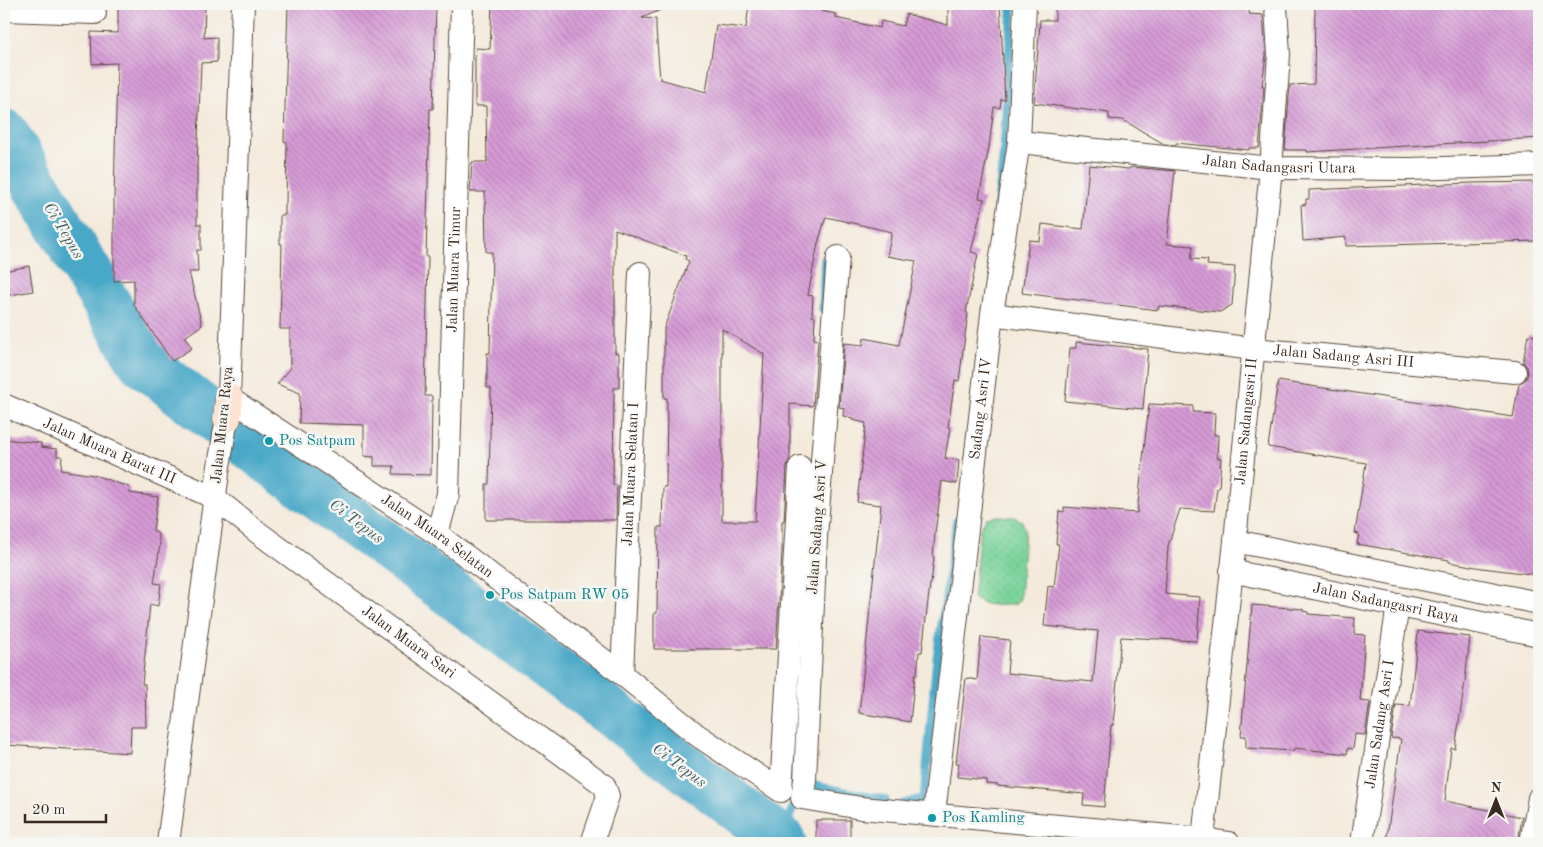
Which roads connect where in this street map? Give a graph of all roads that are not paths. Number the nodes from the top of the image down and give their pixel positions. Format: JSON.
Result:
{"nodes":[{"id":1,"x":243,"y":4,"type":"edge"},
{"id":2,"x":462,"y":4,"type":"edge"},
{"id":3,"x":1025,"y":4,"type":"edge"},
{"id":4,"x":1274,"y":4,"type":"edge"},
{"id":5,"x":4,"y":10,"type":"edge"},
{"id":6,"x":95,"y":13,"type":"dead end"},
{"id":7,"x":1019,"y":142,"type":"junction"},
{"id":8,"x":1539,"y":165,"type":"edge"},
{"id":9,"x":1271,"y":168,"type":"junction"},
{"id":10,"x":838,"y":257,"type":"dead end"},
{"id":11,"x":640,"y":273,"type":"dead end"},
{"id":12,"x":992,"y":314,"type":"junction"},
{"id":13,"x":1253,"y":349,"type":"junction"},
{"id":14,"x":1515,"y":372,"type":"dead end"},
{"id":15,"x":4,"y":405,"type":"edge"},
{"id":16,"x":228,"y":408,"type":"junction"},
{"id":17,"x":800,"y":467,"type":"dead end"},
{"id":18,"x":215,"y":498,"type":"junction"},
{"id":19,"x":437,"y":534,"type":"junction"},
{"id":20,"x":1235,"y":541,"type":"junction"},
{"id":21,"x":1231,"y":570,"type":"junction"},
{"id":22,"x":1539,"y":603,"type":"edge"},
{"id":23,"x":1398,"y":605,"type":"junction"},
{"id":24,"x":1539,"y":635,"type":"edge"},
{"id":25,"x":622,"y":674,"type":"junction"},
{"id":26,"x":798,"y":789,"type":"junction"},
{"id":27,"x":1539,"y":798,"type":"edge"},
{"id":28,"x":934,"y":814,"type":"junction"},
{"id":29,"x":1203,"y":839,"type":"junction"},
{"id":30,"x":168,"y":843,"type":"edge"},
{"id":31,"x":592,"y":843,"type":"edge"},
{"id":32,"x":1229,"y":843,"type":"edge"},
{"id":33,"x":1362,"y":843,"type":"edge"},
{"id":34,"x":1531,"y":843,"type":"edge"}],
"edges":[{"from":1,"to":16,"type":"street","name":"Jalan Muara Raya"},
{"from":2,"to":19,"type":"street","name":"Jalan Muara Timur"},
{"from":3,"to":7,"type":"street","name":"Sadang Asri IV"},
{"from":4,"to":9,"type":"street","name":"Jalan Sadangasri II"},
{"from":5,"to":6,"type":"street"},
{"from":7,"to":9,"type":"street","name":"Jalan Sadangasri Utara"},
{"from":7,"to":12,"type":"street","name":"Sadang Asri IV"},
{"from":8,"to":9,"type":"street","name":"Jalan Sadangasri Utara"},
{"from":9,"to":13,"type":"street","name":"Jalan Sadangasri II"},
{"from":10,"to":26,"type":"street","name":"Jalan Sadang Asri V"},
{"from":11,"to":25,"type":"street","name":"Jalan Muara Selatan I"},
{"from":12,"to":13,"type":"street","name":"Jalan Sadang Asri III"},
{"from":12,"to":28,"type":"street","name":"Sadang Asri IV"},
{"from":13,"to":14,"type":"street","name":"Jalan Sadang Asri III"},
{"from":13,"to":20,"type":"street","name":"Jalan Sadangasri II"},
{"from":15,"to":18,"type":"street","name":"Jalan Muara Barat III"},
{"from":16,"to":18,"type":"street","name":"Jalan Muara Raya"},
{"from":16,"to":19,"type":"street","name":"Jalan Muara Selatan"},
{"from":17,"to":26,"type":"street"},
{"from":18,"to":30,"type":"street","name":"Jalan Muara Raya"},
{"from":18,"to":31,"type":"street","name":"Jalan Muara Sari"},
{"from":19,"to":25,"type":"street","name":"Jalan Muara Selatan"},
{"from":20,"to":21,"type":"street","name":"Jalan Sadangasri II"},
{"from":20,"to":22,"type":"street","name":"Jalan Sadangasri Raya"},
{"from":21,"to":23,"type":"street","name":"Jalan Sadangasri Raya"},
{"from":21,"to":29,"type":"street","name":"Jalan Sadangasri II"},
{"from":23,"to":24,"type":"street","name":"Jalan Sadangasri Raya"},
{"from":23,"to":33,"type":"street","name":"Jalan Sadang Asri I"},
{"from":25,"to":26,"type":"street","name":"Jalan Muara Selatan"},
{"from":26,"to":28,"type":"street"},
{"from":27,"to":34,"type":"street"},
{"from":28,"to":29,"type":"street"},
{"from":29,"to":32,"type":"street"}]}
